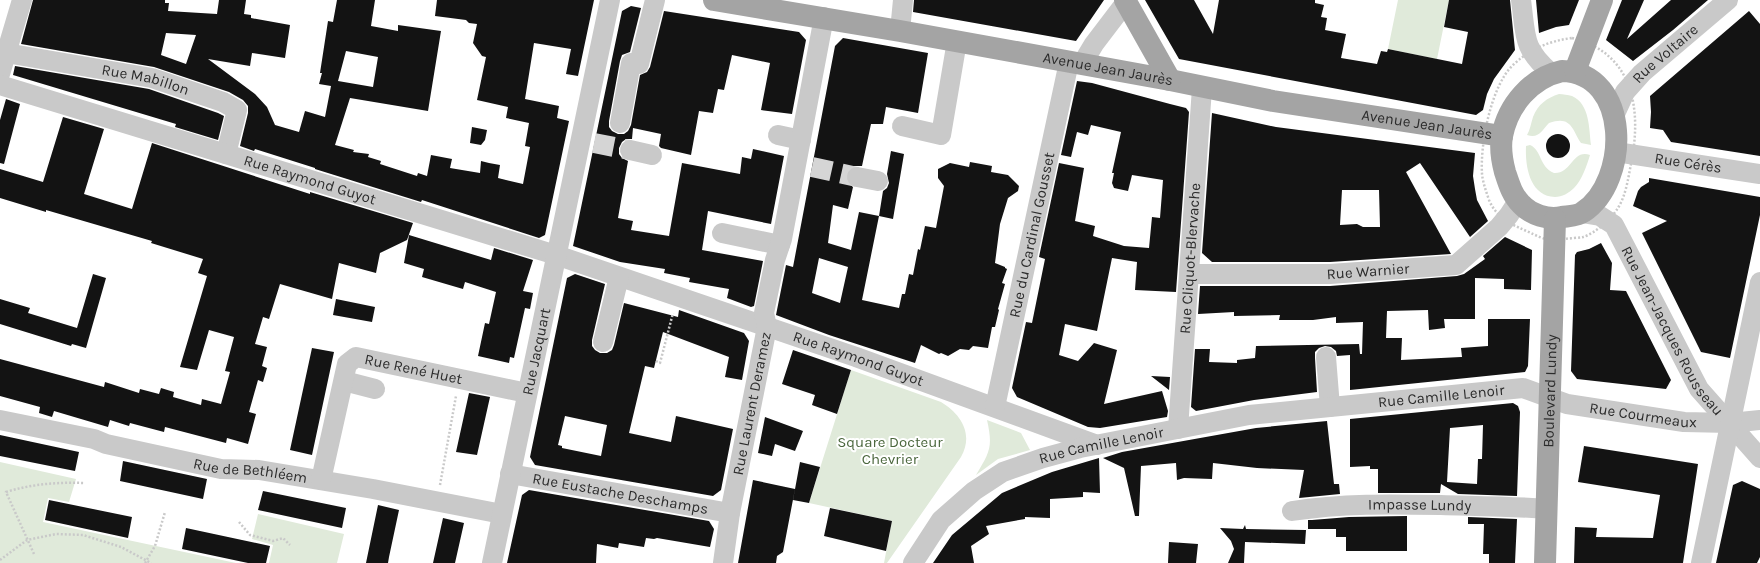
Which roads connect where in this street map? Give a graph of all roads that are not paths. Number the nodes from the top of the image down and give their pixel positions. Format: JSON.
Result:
{"nodes":[{"id":1,"x":22,"y":0,"type":"edge"},
{"id":2,"x":610,"y":0,"type":"edge"},
{"id":3,"x":654,"y":0,"type":"edge"},
{"id":4,"x":714,"y":0,"type":"edge"},
{"id":5,"x":903,"y":0,"type":"edge"},
{"id":6,"x":1521,"y":0,"type":"edge"},
{"id":7,"x":1602,"y":0,"type":"edge"},
{"id":8,"x":1728,"y":0,"type":"edge"},
{"id":9,"x":1126,"y":1,"type":"edge"},
{"id":10,"x":757,"y":3,"type":"edge"},
{"id":11,"x":824,"y":17,"type":"junction"},
{"id":12,"x":900,"y":31,"type":"junction"},
{"id":13,"x":957,"y":41,"type":"junction"},
{"id":14,"x":6,"y":53,"type":"junction"},
{"id":15,"x":1076,"y":63,"type":"junction"},
{"id":16,"x":1575,"y":71,"type":"junction"},
{"id":17,"x":1551,"y":73,"type":"junction"},
{"id":18,"x":0,"y":74,"type":"edge"},
{"id":19,"x":1170,"y":80,"type":"junction"},
{"id":20,"x":0,"y":84,"type":"edge"},
{"id":21,"x":1202,"y":88,"type":"junction"},
{"id":22,"x":1614,"y":116,"type":"junction"},
{"id":23,"x":620,"y":123,"type":"dead end"},
{"id":24,"x":902,"y":126,"type":"dead end"},
{"id":25,"x":778,"y":135,"type":"dead end"},
{"id":26,"x":1502,"y":136,"type":"junction"},
{"id":27,"x":801,"y":140,"type":"junction"},
{"id":28,"x":630,"y":150,"type":"tunnel mouth"},
{"id":29,"x":1616,"y":152,"type":"junction"},
{"id":30,"x":226,"y":154,"type":"junction"},
{"id":31,"x":652,"y":155,"type":"dead end"},
{"id":32,"x":1760,"y":174,"type":"edge"},
{"id":33,"x":857,"y":177,"type":"tunnel mouth"},
{"id":34,"x":878,"y":181,"type":"dead end"},
{"id":35,"x":1518,"y":201,"type":"junction"},
{"id":36,"x":1582,"y":213,"type":"junction"},
{"id":37,"x":1554,"y":219,"type":"junction"},
{"id":38,"x":722,"y":233,"type":"dead end"},
{"id":39,"x":780,"y":245,"type":"junction"},
{"id":40,"x":556,"y":255,"type":"junction"},
{"id":41,"x":1189,"y":274,"type":"junction"},
{"id":42,"x":619,"y":277,"type":"junction"},
{"id":43,"x":1760,"y":282,"type":"edge"},
{"id":44,"x":767,"y":327,"type":"junction"},
{"id":45,"x":603,"y":342,"type":"dead end"},
{"id":46,"x":1326,"y":357,"type":"dead end"},
{"id":47,"x":344,"y":381,"type":"junction"},
{"id":48,"x":375,"y":389,"type":"dead end"},
{"id":49,"x":527,"y":393,"type":"junction"},
{"id":50,"x":1550,"y":399,"type":"junction"},
{"id":51,"x":1330,"y":407,"type":"junction"},
{"id":52,"x":995,"y":408,"type":"junction"},
{"id":53,"x":0,"y":420,"type":"edge"},
{"id":54,"x":1760,"y":420,"type":"edge"},
{"id":55,"x":1730,"y":423,"type":"junction"},
{"id":56,"x":1178,"y":429,"type":"junction"},
{"id":57,"x":1097,"y":445,"type":"junction"},
{"id":58,"x":1760,"y":458,"type":"edge"},
{"id":59,"x":510,"y":474,"type":"junction"},
{"id":60,"x":321,"y":480,"type":"junction"},
{"id":61,"x":1547,"y":509,"type":"junction"},
{"id":62,"x":1292,"y":512,"type":"dead end"},
{"id":63,"x":730,"y":513,"type":"junction"},
{"id":64,"x":502,"y":514,"type":"junction"},
{"id":65,"x":492,"y":563,"type":"edge"},
{"id":66,"x":723,"y":563,"type":"edge"},
{"id":67,"x":912,"y":563,"type":"edge"},
{"id":68,"x":1545,"y":563,"type":"edge"},
{"id":69,"x":1701,"y":563,"type":"edge"}],
"edges":[{"from":1,"to":14,"type":"street"},
{"from":2,"to":40,"type":"street","name":"Rue Jacquart"},
{"from":3,"to":23,"type":"street"},
{"from":4,"to":10,"type":"main road","name":"Avenue Jean Jaurès"},
{"from":5,"to":12,"type":"street"},
{"from":6,"to":17,"type":"street"},
{"from":7,"to":16,"type":"main road"},
{"from":8,"to":22,"type":"street","name":"Rue Voltaire"},
{"from":9,"to":15,"type":"street","name":"Rue du Cardinal Gousset"},
{"from":9,"to":19,"type":"main road"},
{"from":10,"to":11,"type":"main road","name":"Avenue Jean Jaurès"},
{"from":11,"to":12,"type":"main road","name":"Avenue Jean Jaurès"},
{"from":11,"to":27,"type":"street","name":"Rue Laurent Deramez"},
{"from":12,"to":13,"type":"main road","name":"Avenue Jean Jaurès"},
{"from":13,"to":15,"type":"main road","name":"Avenue Jean Jaurès"},
{"from":13,"to":24,"type":"street"},
{"from":14,"to":18,"type":"street"},
{"from":14,"to":30,"type":"street","name":"Rue Mabillon"},
{"from":15,"to":19,"type":"main road","name":"Avenue Jean Jaurès"},
{"from":15,"to":52,"type":"street","name":"Rue du Cardinal Gousset"},
{"from":16,"to":17,"type":"main road"},
{"from":16,"to":22,"type":"main road"},
{"from":17,"to":26,"type":"main road"},
{"from":19,"to":21,"type":"main road","name":"Avenue Jean Jaurès"},
{"from":20,"to":30,"type":"street","name":"Rue Raymond Guyot"},
{"from":21,"to":26,"type":"main road","name":"Avenue Jean Jaurès"},
{"from":21,"to":41,"type":"street","name":"Rue Cliquot-Blervache"},
{"from":22,"to":29,"type":"main road"},
{"from":25,"to":27,"type":"street"},
{"from":26,"to":35,"type":"main road"},
{"from":27,"to":39,"type":"street","name":"Rue Laurent Deramez"},
{"from":28,"to":31,"type":"street"},
{"from":29,"to":32,"type":"street","name":"Rue Cérès"},
{"from":29,"to":36,"type":"main road"},
{"from":30,"to":40,"type":"street","name":"Rue Raymond Guyot"},
{"from":33,"to":34,"type":"street"},
{"from":35,"to":37,"type":"main road"},
{"from":35,"to":41,"type":"street","name":"Rue Warnier"},
{"from":36,"to":37,"type":"main road"},
{"from":36,"to":55,"type":"street","name":"Rue Jean-Jacques Rousseau"},
{"from":37,"to":50,"type":"main road","name":"Boulevard Lundy"},
{"from":38,"to":39,"type":"street"},
{"from":39,"to":44,"type":"street","name":"Rue Laurent Deramez"},
{"from":40,"to":42,"type":"street","name":"Rue Raymond Guyot"},
{"from":40,"to":49,"type":"street","name":"Rue Jacquart"},
{"from":41,"to":56,"type":"street","name":"Rue Cliquot-Blervache"},
{"from":42,"to":44,"type":"street","name":"Rue Raymond Guyot"},
{"from":42,"to":45,"type":"street"},
{"from":43,"to":55,"type":"street"},
{"from":44,"to":52,"type":"street","name":"Rue Raymond Guyot"},
{"from":44,"to":63,"type":"street","name":"Rue Laurent Deramez"},
{"from":46,"to":51,"type":"street"},
{"from":47,"to":48,"type":"street"},
{"from":47,"to":49,"type":"street","name":"Rue René Huet"},
{"from":47,"to":60,"type":"street","name":"Rue René Huet"},
{"from":49,"to":59,"type":"street","name":"Rue Jacquart"},
{"from":50,"to":51,"type":"street","name":"Rue Camille Lenoir"},
{"from":50,"to":55,"type":"street","name":"Rue Courmeaux"},
{"from":50,"to":61,"type":"main road","name":"Boulevard Lundy"},
{"from":51,"to":56,"type":"street","name":"Rue Camille Lenoir"},
{"from":52,"to":57,"type":"street","name":"Rue Raymond Guyot"},
{"from":53,"to":60,"type":"street","name":"Rue de Bethléem"},
{"from":54,"to":55,"type":"street","name":"Rue Courmeaux"},
{"from":55,"to":58,"type":"street","name":"Rue Jean-Jacques Rousseau"},
{"from":55,"to":69,"type":"street"},
{"from":56,"to":57,"type":"street","name":"Rue Camille Lenoir"},
{"from":57,"to":67,"type":"street","name":"Rue Camille Lenoir"},
{"from":59,"to":63,"type":"street","name":"Rue Eustache Deschamps"},
{"from":59,"to":64,"type":"street","name":"Rue Jacquart"},
{"from":60,"to":64,"type":"street","name":"Rue de Bethléem"},
{"from":61,"to":62,"type":"street","name":"Impasse Lundy"},
{"from":61,"to":68,"type":"main road","name":"Boulevard Lundy"},
{"from":63,"to":66,"type":"street","name":"Rue Laurent Deramez"},
{"from":64,"to":65,"type":"street","name":"Rue Jacquart"}]}
